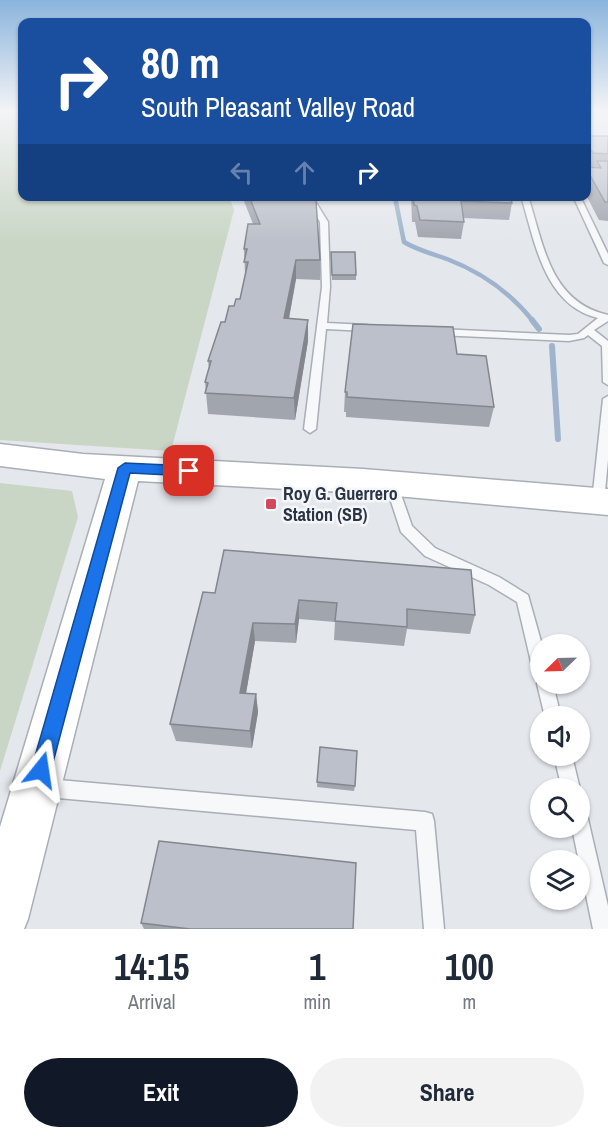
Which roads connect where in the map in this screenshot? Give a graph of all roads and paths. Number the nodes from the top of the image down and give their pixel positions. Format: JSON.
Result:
{"nodes":[{"id":1,"x":311,"y":201,"type":"edge"},
{"id":2,"x":526,"y":201,"type":"edge"},
{"id":3,"x":578,"y":201,"type":"edge"},
{"id":4,"x":608,"y":263,"type":"edge"},
{"id":5,"x":606,"y":318,"type":"edge"},
{"id":6,"x":321,"y":326,"type":"junction"},
{"id":7,"x":376,"y":329,"type":"edge"},
{"id":8,"x":427,"y":331,"type":"edge"},
{"id":9,"x":589,"y":331,"type":"junction"},
{"id":10,"x":608,"y":382,"type":"edge"},
{"id":11,"x":608,"y":399,"type":"edge"},
{"id":12,"x":310,"y":429,"type":"dead end"},
{"id":13,"x":0,"y":455,"type":"edge"},
{"id":14,"x":125,"y":468,"type":"junction"},
{"id":15,"x":391,"y":483,"type":"junction"},
{"id":16,"x":603,"y":501,"type":"edge"},
{"id":17,"x":532,"y":634,"type":"edge"},
{"id":18,"x":36,"y":787,"type":"junction"},
{"id":19,"x":583,"y":838,"type":"edge"},
{"id":20,"x":0,"y":919,"type":"edge"},
{"id":21,"x":434,"y":929,"type":"edge"},
{"id":22,"x":603,"y":929,"type":"edge"}],
"edges":[{"from":1,"to":6,"type":"lane"},
{"from":2,"to":5,"type":"lane"},
{"from":3,"to":4,"type":"lane"},
{"from":5,"to":9,"type":"lane"},
{"from":6,"to":7,"type":"lane"},
{"from":6,"to":12,"type":"lane"},
{"from":8,"to":9,"type":"lane"},
{"from":9,"to":10,"type":"lane"},
{"from":11,"to":16,"type":"lane"},
{"from":13,"to":14,"type":"main road"},
{"from":14,"to":15,"type":"main road"},
{"from":14,"to":18,"type":"main road"},
{"from":15,"to":16,"type":"main road"},
{"from":15,"to":17,"type":"lane"},
{"from":18,"to":20,"type":"main road"},
{"from":18,"to":21,"type":"lane"},
{"from":19,"to":22,"type":"lane"}]}
